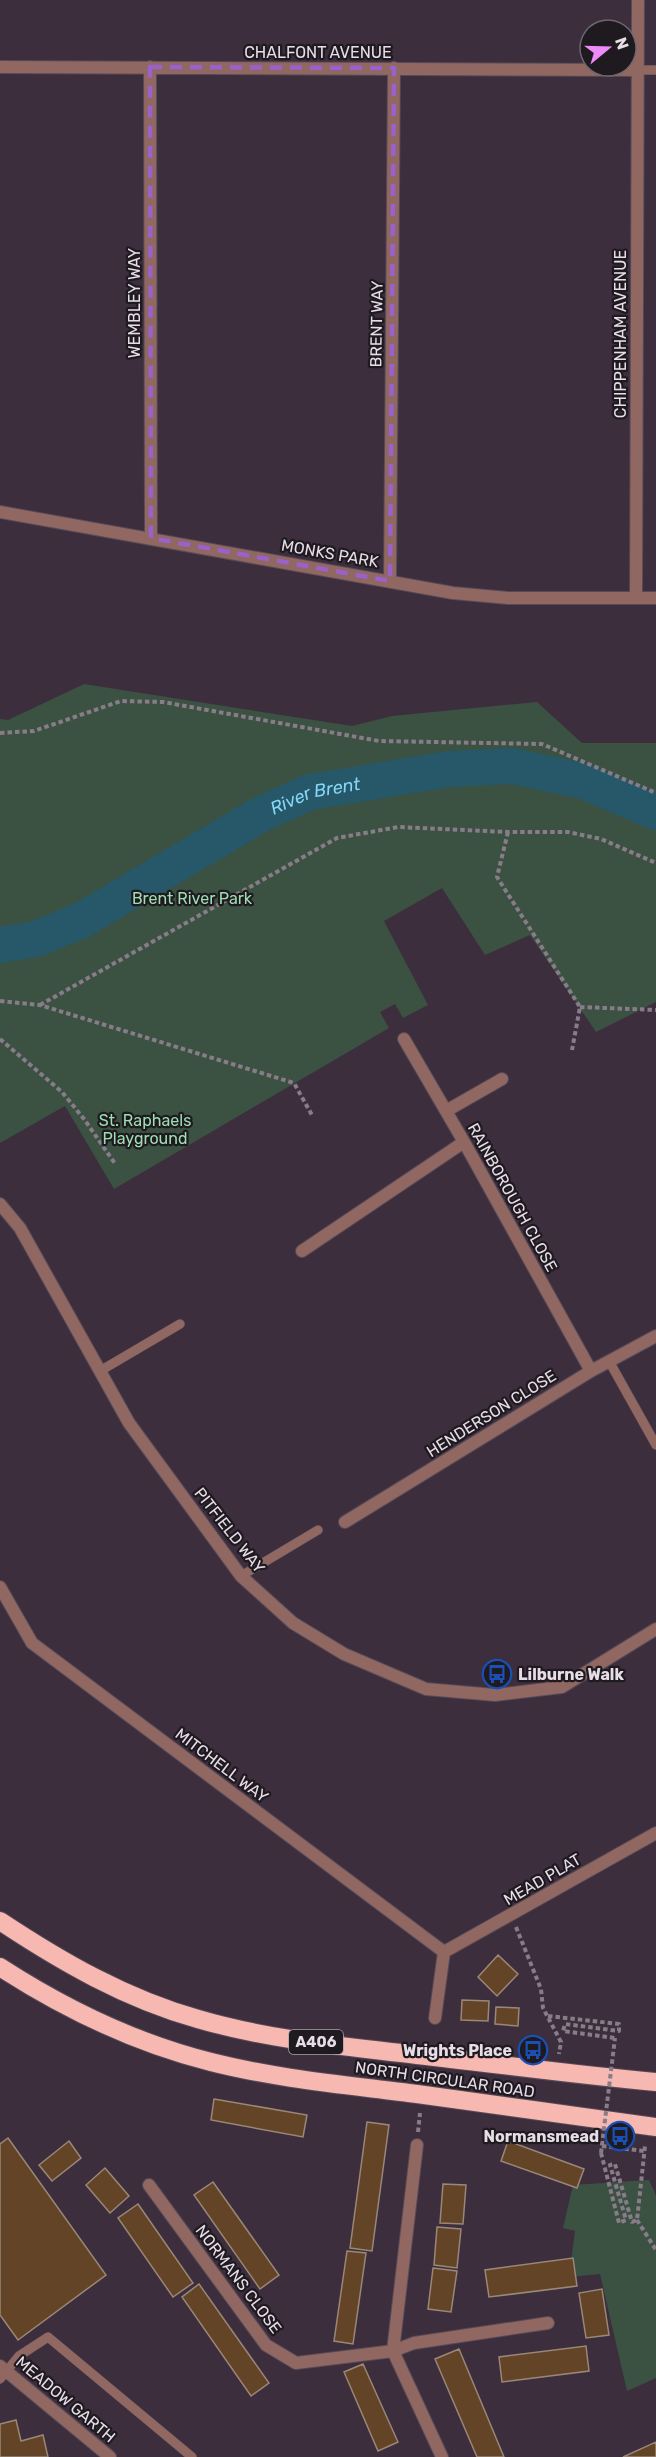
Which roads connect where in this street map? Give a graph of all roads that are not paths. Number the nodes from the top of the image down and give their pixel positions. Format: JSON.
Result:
{"nodes":[{"id":1,"x":638,"y":0,"type":"edge"},
{"id":2,"x":637,"y":18,"type":"edge"},
{"id":3,"x":0,"y":67,"type":"edge"},
{"id":4,"x":150,"y":67,"type":"junction"},
{"id":5,"x":394,"y":68,"type":"junction"},
{"id":6,"x":578,"y":70,"type":"edge"},
{"id":7,"x":638,"y":70,"type":"edge"},
{"id":8,"x":656,"y":70,"type":"edge"},
{"id":9,"x":636,"y":78,"type":"edge"},
{"id":10,"x":0,"y":512,"type":"edge"},
{"id":11,"x":152,"y":538,"type":"junction"},
{"id":12,"x":390,"y":581,"type":"junction"},
{"id":13,"x":636,"y":598,"type":"junction"},
{"id":14,"x":656,"y":598,"type":"edge"},
{"id":15,"x":404,"y":1039,"type":"dead end"},
{"id":16,"x":502,"y":1079,"type":"dead end"},
{"id":17,"x":446,"y":1111,"type":"junction"},
{"id":18,"x":465,"y":1142,"type":"junction"},
{"id":19,"x":0,"y":1204,"type":"edge"},
{"id":20,"x":302,"y":1251,"type":"dead end"},
{"id":21,"x":180,"y":1324,"type":"dead end"},
{"id":22,"x":656,"y":1336,"type":"edge"},
{"id":23,"x":609,"y":1361,"type":"junction"},
{"id":24,"x":100,"y":1371,"type":"junction"},
{"id":25,"x":591,"y":1371,"type":"junction"},
{"id":26,"x":656,"y":1445,"type":"edge"},
{"id":27,"x":345,"y":1522,"type":"dead end"},
{"id":28,"x":318,"y":1530,"type":"dead end"},
{"id":29,"x":241,"y":1576,"type":"junction"},
{"id":30,"x":0,"y":1587,"type":"edge"},
{"id":31,"x":656,"y":1629,"type":"edge"},
{"id":32,"x":656,"y":1833,"type":"edge"},
{"id":33,"x":0,"y":1921,"type":"edge"},
{"id":34,"x":444,"y":1952,"type":"junction"},
{"id":35,"x":0,"y":1967,"type":"edge"},
{"id":36,"x":435,"y":2018,"type":"dead end"},
{"id":37,"x":656,"y":2082,"type":"edge"},
{"id":38,"x":656,"y":2127,"type":"edge"},
{"id":39,"x":417,"y":2145,"type":"dead end"},
{"id":40,"x":149,"y":2185,"type":"dead end"},
{"id":41,"x":548,"y":2323,"type":"dead end"},
{"id":42,"x":393,"y":2351,"type":"junction"},
{"id":43,"x":3,"y":2372,"type":"edge"},
{"id":44,"x":110,"y":2457,"type":"edge"},
{"id":45,"x":192,"y":2457,"type":"edge"},
{"id":46,"x":442,"y":2457,"type":"edge"}],
"edges":[{"from":1,"to":2,"type":"street","name":"CHIPPENHAM AVENUE"},
{"from":3,"to":4,"type":"street","name":"CHALFONT AVENUE"},
{"from":4,"to":5,"type":"street","name":"CHALFONT AVENUE"},
{"from":4,"to":11,"type":"street","name":"WEMBLEY WAY"},
{"from":5,"to":6,"type":"street","name":"CHALFONT AVENUE"},
{"from":5,"to":12,"type":"street","name":"BRENT WAY"},
{"from":7,"to":8,"type":"lane"},
{"from":9,"to":13,"type":"street","name":"CHIPPENHAM AVENUE"},
{"from":10,"to":11,"type":"street","name":"MONKS PARK"},
{"from":11,"to":12,"type":"street","name":"MONKS PARK"},
{"from":12,"to":13,"type":"street","name":"MONKS PARK"},
{"from":13,"to":14,"type":"street","name":"MONKS PARK"},
{"from":15,"to":17,"type":"street","name":"RAINBOROUGH CLOSE"},
{"from":16,"to":17,"type":"street"},
{"from":17,"to":18,"type":"street","name":"RAINBOROUGH CLOSE"},
{"from":18,"to":20,"type":"street"},
{"from":18,"to":25,"type":"street","name":"RAINBOROUGH CLOSE"},
{"from":19,"to":24,"type":"street","name":"PITFIELD WAY"},
{"from":21,"to":24,"type":"lane"},
{"from":22,"to":23,"type":"street","name":"HENDERSON CLOSE"},
{"from":23,"to":25,"type":"street","name":"HENDERSON CLOSE"},
{"from":23,"to":26,"type":"lane"},
{"from":24,"to":29,"type":"street","name":"PITFIELD WAY"},
{"from":25,"to":27,"type":"street","name":"HENDERSON CLOSE"},
{"from":28,"to":29,"type":"lane"},
{"from":29,"to":31,"type":"street","name":"PITFIELD WAY"},
{"from":30,"to":34,"type":"street","name":"MITCHELL WAY"},
{"from":32,"to":34,"type":"street","name":"MEAD PLAT"},
{"from":33,"to":37,"type":"highway","name":"NORTH CIRCULAR ROAD","number":"A406"},
{"from":34,"to":36,"type":"street"},
{"from":35,"to":38,"type":"highway","name":"NORTH CIRCULAR ROAD","number":"A406"},
{"from":39,"to":42,"type":"street"},
{"from":40,"to":42,"type":"street","name":"NORMANS CLOSE"},
{"from":41,"to":42,"type":"street","name":"NORMANS CLOSE"},
{"from":42,"to":46,"type":"street"},
{"from":43,"to":44,"type":"street","name":"MEADOW GARTH"},
{"from":43,"to":45,"type":"lane"}]}
